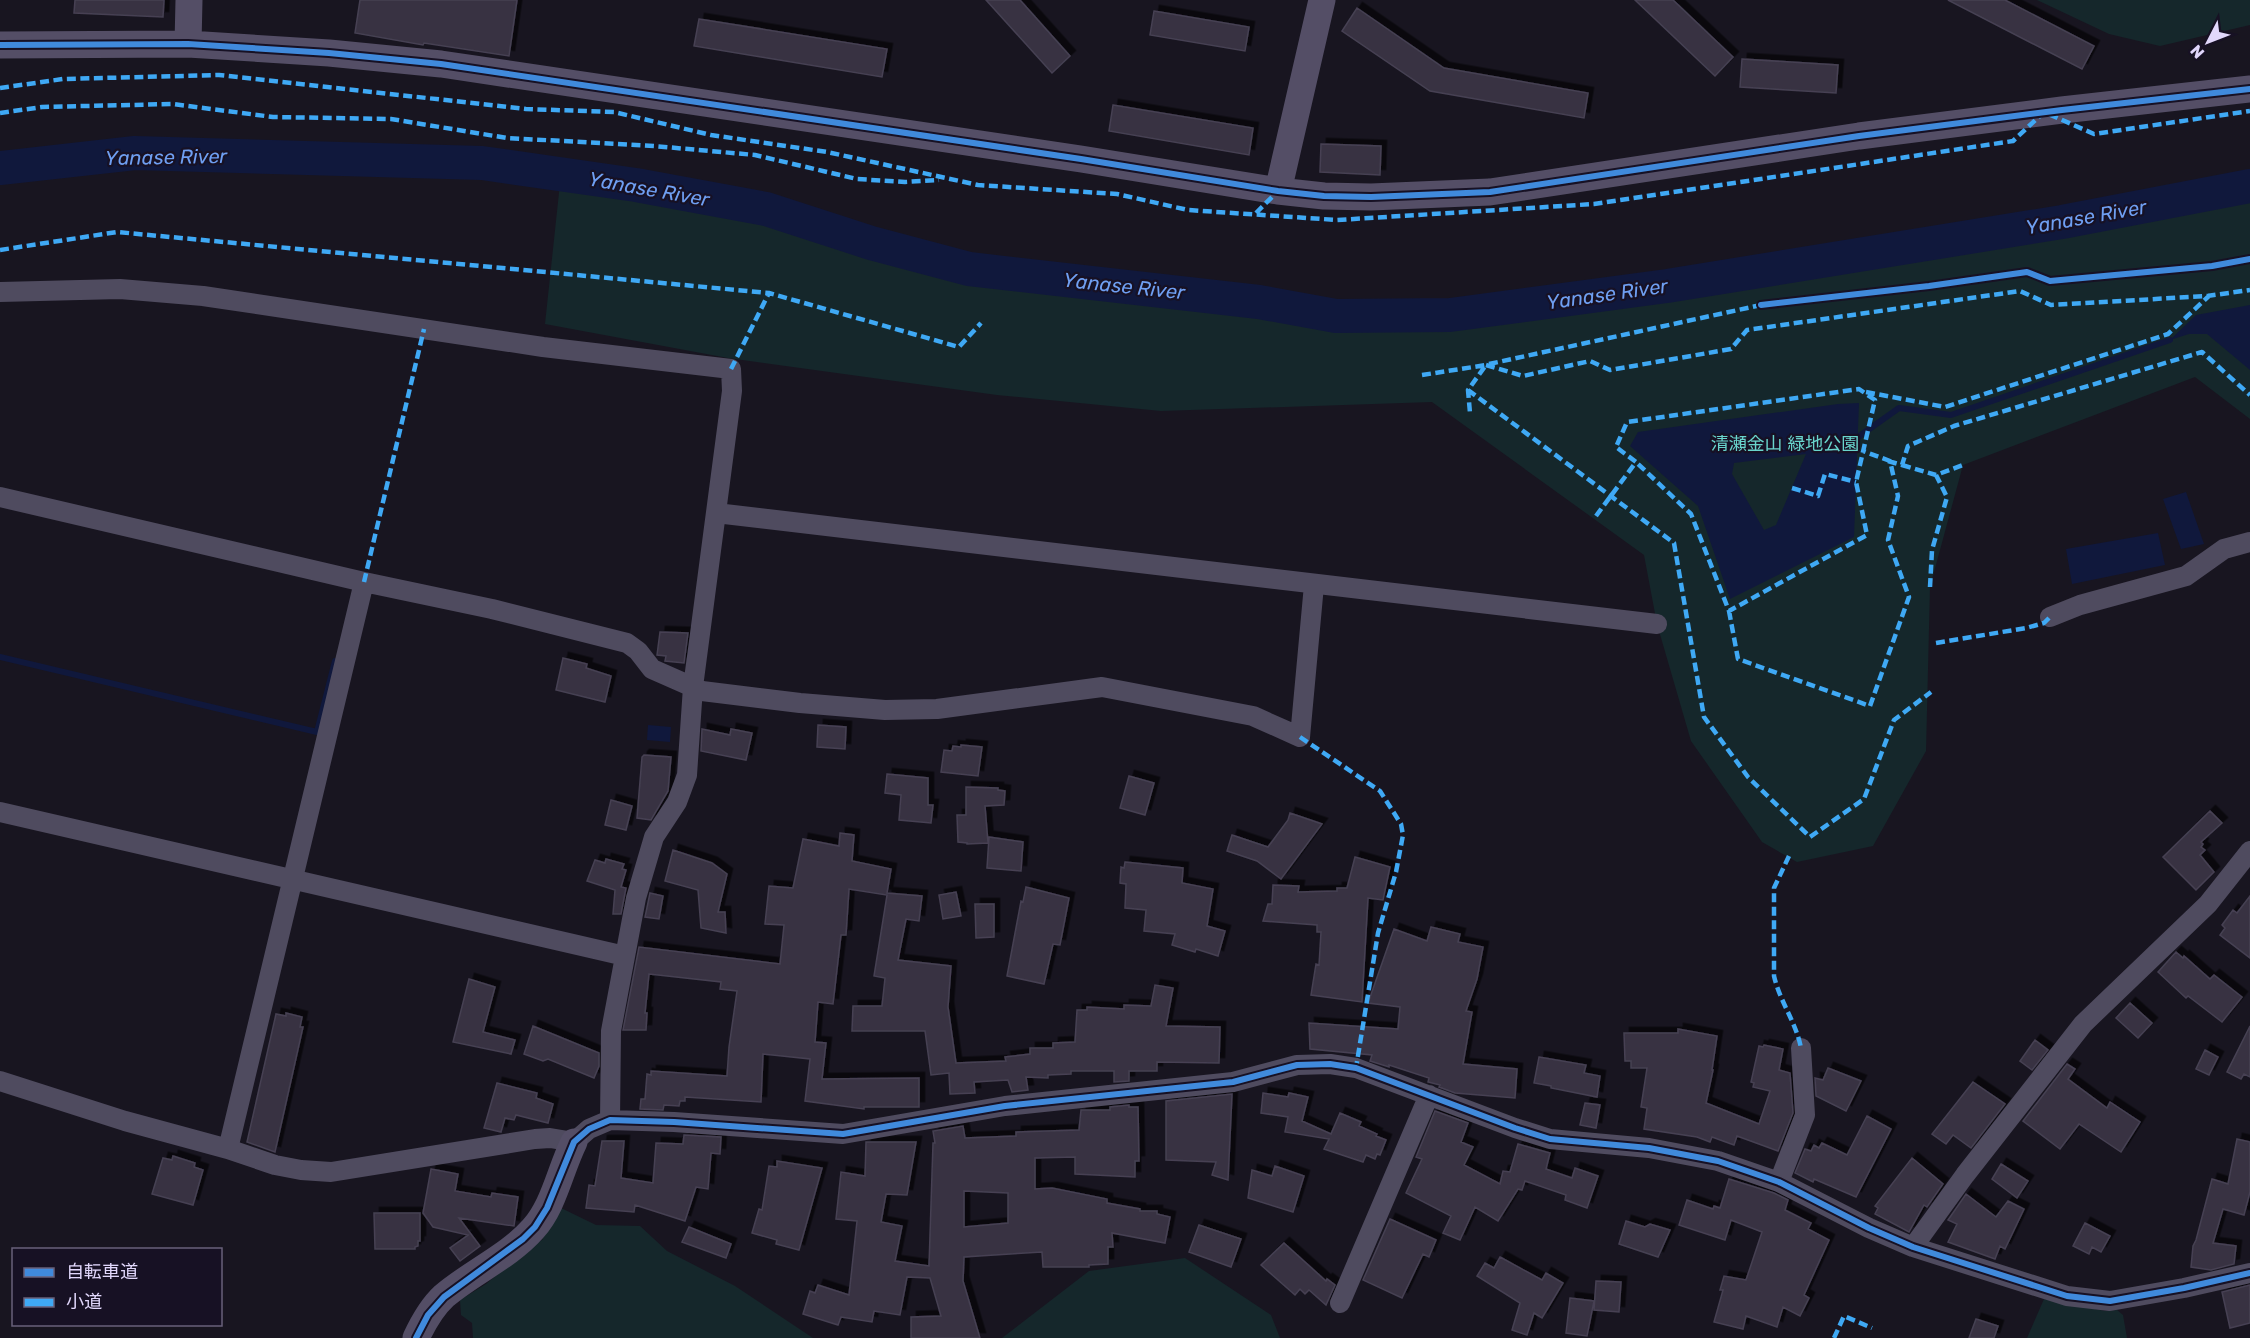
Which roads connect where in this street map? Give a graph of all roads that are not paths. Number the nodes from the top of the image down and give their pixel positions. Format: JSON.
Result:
{"nodes":[{"id":1,"x":189,"y":0,"type":"edge"},
{"id":2,"x":1322,"y":0,"type":"edge"},
{"id":3,"x":188,"y":44,"type":"junction"},
{"id":4,"x":0,"y":45,"type":"edge"},
{"id":5,"x":2250,"y":89,"type":"edge"},
{"id":6,"x":1278,"y":191,"type":"junction"},
{"id":7,"x":0,"y":292,"type":"edge"},
{"id":8,"x":0,"y":497,"type":"edge"},
{"id":9,"x":716,"y":513,"type":"junction"},
{"id":10,"x":2250,"y":542,"type":"edge"},
{"id":11,"x":364,"y":582,"type":"junction"},
{"id":12,"x":1314,"y":585,"type":"junction"},
{"id":13,"x":2050,"y":617,"type":"dead end"},
{"id":14,"x":1657,"y":624,"type":"dead end"},
{"id":15,"x":693,"y":687,"type":"junction"},
{"id":16,"x":0,"y":812,"type":"edge"},
{"id":17,"x":2250,"y":851,"type":"edge"},
{"id":18,"x":294,"y":879,"type":"junction"},
{"id":19,"x":625,"y":956,"type":"junction"},
{"id":20,"x":1801,"y":1048,"type":"dead end"},
{"id":21,"x":0,"y":1081,"type":"edge"},
{"id":22,"x":1429,"y":1095,"type":"junction"},
{"id":23,"x":610,"y":1120,"type":"junction"},
{"id":24,"x":574,"y":1142,"type":"junction"},
{"id":25,"x":228,"y":1149,"type":"junction"},
{"id":26,"x":1779,"y":1182,"type":"junction"},
{"id":27,"x":1913,"y":1247,"type":"junction"},
{"id":28,"x":2250,"y":1273,"type":"edge"},
{"id":29,"x":1340,"y":1303,"type":"dead end"},
{"id":30,"x":416,"y":1338,"type":"edge"}],
"edges":[{"from":1,"to":3,"type":"street"},
{"from":2,"to":6,"type":"street"},
{"from":3,"to":4,"type":"street"},
{"from":3,"to":6,"type":"street"},
{"from":5,"to":6,"type":"street"},
{"from":7,"to":9,"type":"street"},
{"from":8,"to":11,"type":"street"},
{"from":9,"to":12,"type":"street"},
{"from":9,"to":15,"type":"street"},
{"from":10,"to":13,"type":"street"},
{"from":11,"to":15,"type":"street"},
{"from":11,"to":18,"type":"street"},
{"from":12,"to":14,"type":"street"},
{"from":12,"to":15,"type":"street"},
{"from":15,"to":19,"type":"street"},
{"from":16,"to":18,"type":"street"},
{"from":17,"to":27,"type":"street"},
{"from":18,"to":19,"type":"street"},
{"from":18,"to":25,"type":"street"},
{"from":19,"to":23,"type":"street"},
{"from":20,"to":26,"type":"street"},
{"from":21,"to":25,"type":"street"},
{"from":22,"to":23,"type":"street"},
{"from":22,"to":26,"type":"street"},
{"from":22,"to":29,"type":"street"},
{"from":23,"to":24,"type":"street"},
{"from":24,"to":25,"type":"street"},
{"from":24,"to":30,"type":"street"},
{"from":26,"to":27,"type":"street"},
{"from":27,"to":28,"type":"street"}]}
